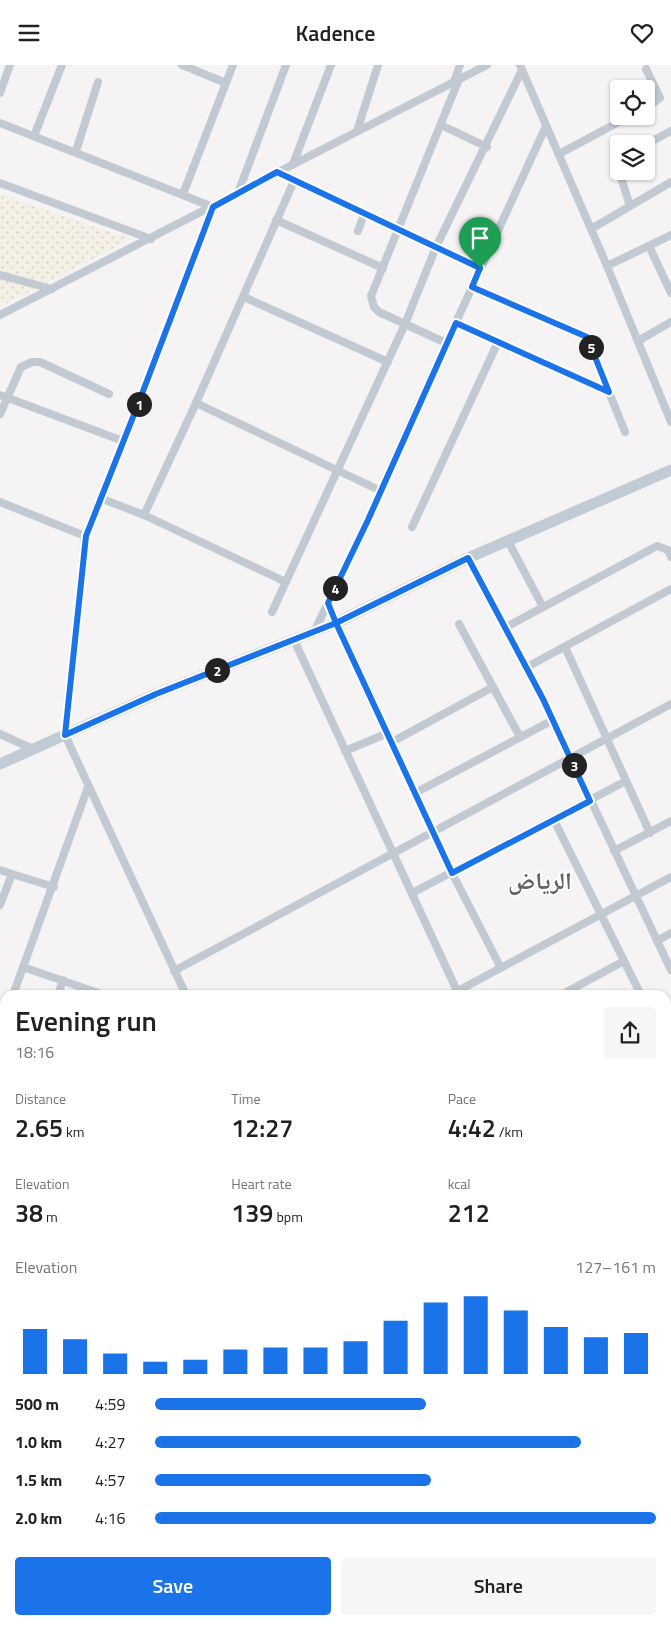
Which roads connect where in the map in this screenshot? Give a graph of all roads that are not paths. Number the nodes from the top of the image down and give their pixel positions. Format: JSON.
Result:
{"nodes":[{"id":1,"x":10,"y":65,"type":"edge"},
{"id":2,"x":62,"y":65,"type":"edge"},
{"id":3,"x":182,"y":65,"type":"edge"},
{"id":4,"x":233,"y":65,"type":"edge"},
{"id":5,"x":286,"y":65,"type":"edge"},
{"id":6,"x":331,"y":65,"type":"edge"},
{"id":7,"x":378,"y":65,"type":"edge"},
{"id":8,"x":460,"y":65,"type":"edge"},
{"id":9,"x":488,"y":65,"type":"edge"},
{"id":10,"x":521,"y":68,"type":"edge"},
{"id":11,"x":646,"y":69,"type":"dead end"},
{"id":12,"x":4,"y":72,"type":"edge"},
{"id":13,"x":651,"y":80,"type":"edge"},
{"id":14,"x":456,"y":81,"type":"junction"},
{"id":15,"x":98,"y":82,"type":"dead end"},
{"id":16,"x":226,"y":83,"type":"junction"},
{"id":17,"x":655,"y":88,"type":"edge"},
{"id":18,"x":0,"y":93,"type":"edge"},
{"id":19,"x":655,"y":102,"type":"edge"},
{"id":20,"x":0,"y":123,"type":"edge"},
{"id":21,"x":441,"y":125,"type":"junction"},
{"id":22,"x":613,"y":125,"type":"edge"},
{"id":23,"x":546,"y":126,"type":"junction"},
{"id":24,"x":357,"y":131,"type":"junction"},
{"id":25,"x":671,"y":131,"type":"edge"},
{"id":26,"x":34,"y":136,"type":"junction"},
{"id":27,"x":655,"y":139,"type":"edge"},
{"id":28,"x":487,"y":147,"type":"junction"},
{"id":29,"x":76,"y":151,"type":"junction"},
{"id":30,"x":559,"y":154,"type":"junction"},
{"id":31,"x":293,"y":164,"type":"junction"},
{"id":32,"x":277,"y":172,"type":"junction"},
{"id":33,"x":622,"y":180,"type":"edge"},
{"id":34,"x":294,"y":181,"type":"junction"},
{"id":35,"x":671,"y":182,"type":"edge"},
{"id":36,"x":0,"y":183,"type":"edge"},
{"id":37,"x":238,"y":193,"type":"junction"},
{"id":38,"x":183,"y":194,"type":"junction"},
{"id":39,"x":630,"y":206,"type":"junction"},
{"id":40,"x":213,"y":207,"type":"junction"},
{"id":41,"x":364,"y":214,"type":"junction"},
{"id":42,"x":276,"y":220,"type":"junction"},
{"id":43,"x":591,"y":229,"type":"junction"},
{"id":44,"x":400,"y":230,"type":"junction"},
{"id":45,"x":358,"y":231,"type":"dead end"},
{"id":46,"x":671,"y":235,"type":"edge"},
{"id":47,"x":151,"y":239,"type":"junction"},
{"id":48,"x":649,"y":246,"type":"junction"},
{"id":49,"x":436,"y":247,"type":"junction"},
{"id":50,"x":607,"y":266,"type":"junction"},
{"id":51,"x":383,"y":268,"type":"junction"},
{"id":52,"x":480,"y":268,"type":"junction"},
{"id":53,"x":0,"y":275,"type":"edge"},
{"id":54,"x":472,"y":287,"type":"junction"},
{"id":55,"x":52,"y":289,"type":"junction"},
{"id":56,"x":671,"y":293,"type":"edge"},
{"id":57,"x":244,"y":297,"type":"junction"},
{"id":58,"x":0,"y":315,"type":"edge"},
{"id":59,"x":671,"y":322,"type":"edge"},
{"id":60,"x":456,"y":323,"type":"junction"},
{"id":61,"x":405,"y":325,"type":"junction"},
{"id":62,"x":638,"y":341,"type":"junction"},
{"id":63,"x":498,"y":342,"type":"junction"},
{"id":64,"x":446,"y":343,"type":"junction"},
{"id":65,"x":388,"y":362,"type":"junction"},
{"id":66,"x":609,"y":392,"type":"junction"},
{"id":67,"x":109,"y":394,"type":"dead end"},
{"id":68,"x":3,"y":396,"type":"edge"},
{"id":69,"x":196,"y":403,"type":"junction"},
{"id":70,"x":0,"y":414,"type":"edge"},
{"id":71,"x":671,"y":422,"type":"edge"},
{"id":72,"x":625,"y":432,"type":"dead end"},
{"id":73,"x":123,"y":441,"type":"junction"},
{"id":74,"x":671,"y":469,"type":"edge"},
{"id":75,"x":338,"y":471,"type":"junction"},
{"id":76,"x":381,"y":491,"type":"junction"},
{"id":77,"x":100,"y":498,"type":"junction"},
{"id":78,"x":0,"y":502,"type":"edge"},
{"id":79,"x":144,"y":515,"type":"junction"},
{"id":80,"x":412,"y":527,"type":"dead end"},
{"id":81,"x":86,"y":536,"type":"junction"},
{"id":82,"x":508,"y":541,"type":"junction"},
{"id":83,"x":671,"y":557,"type":"edge"},
{"id":84,"x":468,"y":558,"type":"junction"},
{"id":85,"x":286,"y":582,"type":"junction"},
{"id":86,"x":671,"y":589,"type":"edge"},
{"id":87,"x":328,"y":603,"type":"junction"},
{"id":88,"x":543,"y":607,"type":"junction"},
{"id":89,"x":272,"y":612,"type":"dead end"},
{"id":90,"x":336,"y":623,"type":"junction"},
{"id":91,"x":459,"y":624,"type":"dead end"},
{"id":92,"x":506,"y":627,"type":"junction"},
{"id":93,"x":313,"y":633,"type":"junction"},
{"id":94,"x":294,"y":640,"type":"junction"},
{"id":95,"x":565,"y":647,"type":"junction"},
{"id":96,"x":527,"y":667,"type":"junction"},
{"id":97,"x":493,"y":687,"type":"junction"},
{"id":98,"x":671,"y":704,"type":"edge"},
{"id":99,"x":553,"y":719,"type":"junction"},
{"id":100,"x":388,"y":733,"type":"junction"},
{"id":101,"x":0,"y":734,"type":"edge"},
{"id":102,"x":65,"y":735,"type":"junction"},
{"id":103,"x":520,"y":737,"type":"junction"},
{"id":104,"x":607,"y":738,"type":"junction"},
{"id":105,"x":392,"y":742,"type":"junction"},
{"id":106,"x":33,"y":749,"type":"junction"},
{"id":107,"x":345,"y":751,"type":"junction"},
{"id":108,"x":570,"y":757,"type":"junction"},
{"id":109,"x":0,"y":764,"type":"edge"},
{"id":110,"x":626,"y":781,"type":"junction"},
{"id":111,"x":88,"y":787,"type":"junction"},
{"id":112,"x":415,"y":793,"type":"junction"},
{"id":113,"x":590,"y":801,"type":"junction"},
{"id":114,"x":554,"y":820,"type":"junction"},
{"id":115,"x":671,"y":821,"type":"edge"},
{"id":116,"x":433,"y":831,"type":"junction"},
{"id":117,"x":650,"y":833,"type":"junction"},
{"id":118,"x":614,"y":851,"type":"junction"},
{"id":119,"x":394,"y":852,"type":"junction"},
{"id":120,"x":0,"y":870,"type":"edge"},
{"id":121,"x":452,"y":873,"type":"junction"},
{"id":122,"x":12,"y":874,"type":"junction"},
{"id":123,"x":671,"y":877,"type":"edge"},
{"id":124,"x":54,"y":887,"type":"junction"},
{"id":125,"x":412,"y":893,"type":"junction"},
{"id":126,"x":636,"y":897,"type":"junction"},
{"id":127,"x":0,"y":905,"type":"edge"},
{"id":128,"x":601,"y":915,"type":"junction"},
{"id":129,"x":671,"y":933,"type":"edge"},
{"id":130,"x":657,"y":941,"type":"junction"},
{"id":131,"x":624,"y":961,"type":"junction"},
{"id":132,"x":23,"y":967,"type":"junction"},
{"id":133,"x":501,"y":968,"type":"junction"},
{"id":134,"x":671,"y":970,"type":"edge"},
{"id":135,"x":174,"y":971,"type":"junction"},
{"id":136,"x":63,"y":981,"type":"junction"},
{"id":137,"x":15,"y":990,"type":"edge"},
{"id":138,"x":60,"y":990,"type":"edge"},
{"id":139,"x":89,"y":990,"type":"edge"},
{"id":140,"x":184,"y":990,"type":"edge"},
{"id":141,"x":454,"y":990,"type":"edge"},
{"id":142,"x":463,"y":990,"type":"edge"},
{"id":143,"x":571,"y":990,"type":"edge"},
{"id":144,"x":638,"y":990,"type":"edge"}],
"edges":[{"from":1,"to":12,"type":"street"},
{"from":2,"to":26,"type":"street"},
{"from":3,"to":16,"type":"street"},
{"from":4,"to":16,"type":"street"},
{"from":5,"to":37,"type":"street"},
{"from":6,"to":31,"type":"street"},
{"from":7,"to":24,"type":"street"},
{"from":8,"to":14,"type":"street"},
{"from":9,"to":14,"type":"street"},
{"from":10,"to":23,"type":"street"},
{"from":10,"to":28,"type":"street"},
{"from":11,"to":13,"type":"street"},
{"from":12,"to":18,"type":"street"},
{"from":14,"to":21,"type":"street"},
{"from":14,"to":24,"type":"street"},
{"from":15,"to":29,"type":"street"},
{"from":16,"to":38,"type":"street"},
{"from":17,"to":19,"type":"street"},
{"from":20,"to":26,"type":"street"},
{"from":21,"to":28,"type":"street"},
{"from":21,"to":44,"type":"street"},
{"from":22,"to":30,"type":"street"},
{"from":23,"to":30,"type":"street"},
{"from":23,"to":52,"type":"street"},
{"from":24,"to":31,"type":"street"},
{"from":25,"to":27,"type":"street"},
{"from":26,"to":29,"type":"street"},
{"from":28,"to":49,"type":"street"},
{"from":29,"to":38,"type":"street"},
{"from":30,"to":43,"type":"street"},
{"from":31,"to":32,"type":"street"},
{"from":32,"to":34,"type":"street"},
{"from":32,"to":37,"type":"street"},
{"from":33,"to":39,"type":"street"},
{"from":34,"to":41,"type":"street"},
{"from":34,"to":42,"type":"street"},
{"from":35,"to":39,"type":"street"},
{"from":36,"to":47,"type":"street"},
{"from":37,"to":40,"type":"street"},
{"from":38,"to":40,"type":"street"},
{"from":39,"to":43,"type":"street"},
{"from":40,"to":47,"type":"street"},
{"from":40,"to":73,"type":"street"},
{"from":41,"to":44,"type":"street"},
{"from":41,"to":45,"type":"street"},
{"from":42,"to":51,"type":"street"},
{"from":42,"to":57,"type":"street"},
{"from":43,"to":50,"type":"street"},
{"from":44,"to":49,"type":"street"},
{"from":44,"to":51,"type":"street"},
{"from":46,"to":48,"type":"street"},
{"from":47,"to":55,"type":"street"},
{"from":48,"to":50,"type":"street"},
{"from":48,"to":56,"type":"street"},
{"from":49,"to":52,"type":"street"},
{"from":49,"to":61,"type":"street"},
{"from":50,"to":62,"type":"street"},
{"from":51,"to":61,"type":"street"},
{"from":52,"to":54,"type":"street"},
{"from":53,"to":55,"type":"street"},
{"from":54,"to":60,"type":"street"},
{"from":54,"to":66,"type":"street"},
{"from":55,"to":58,"type":"street"},
{"from":57,"to":65,"type":"street"},
{"from":57,"to":69,"type":"street"},
{"from":59,"to":62,"type":"street"},
{"from":60,"to":63,"type":"street"},
{"from":60,"to":64,"type":"street"},
{"from":61,"to":64,"type":"street"},
{"from":61,"to":65,"type":"street"},
{"from":62,"to":71,"type":"street"},
{"from":63,"to":66,"type":"street"},
{"from":63,"to":80,"type":"street"},
{"from":64,"to":76,"type":"street"},
{"from":65,"to":75,"type":"street"},
{"from":66,"to":72,"type":"street"},
{"from":67,"to":68,"type":"street"},
{"from":68,"to":70,"type":"street"},
{"from":68,"to":73,"type":"street"},
{"from":69,"to":75,"type":"street"},
{"from":69,"to":79,"type":"street"},
{"from":73,"to":77,"type":"street"},
{"from":74,"to":82,"type":"street"},
{"from":75,"to":76,"type":"street"},
{"from":75,"to":85,"type":"street"},
{"from":76,"to":87,"type":"street"},
{"from":77,"to":79,"type":"street"},
{"from":77,"to":81,"type":"street"},
{"from":78,"to":81,"type":"street"},
{"from":79,"to":85,"type":"street"},
{"from":81,"to":102,"type":"street"},
{"from":82,"to":84,"type":"street"},
{"from":82,"to":88,"type":"street"},
{"from":83,"to":88,"type":"street"},
{"from":84,"to":90,"type":"street"},
{"from":84,"to":92,"type":"street"},
{"from":85,"to":89,"type":"street"},
{"from":86,"to":95,"type":"street"},
{"from":87,"to":90,"type":"street"},
{"from":87,"to":93,"type":"street"},
{"from":88,"to":92,"type":"street"},
{"from":90,"to":93,"type":"street"},
{"from":90,"to":100,"type":"street"},
{"from":91,"to":97,"type":"street"},
{"from":92,"to":96,"type":"street"},
{"from":93,"to":94,"type":"street"},
{"from":94,"to":102,"type":"street"},
{"from":94,"to":107,"type":"street"},
{"from":95,"to":96,"type":"street"},
{"from":95,"to":104,"type":"street"},
{"from":96,"to":99,"type":"street"},
{"from":97,"to":103,"type":"street"},
{"from":97,"to":105,"type":"street"},
{"from":98,"to":104,"type":"street"},
{"from":99,"to":103,"type":"street"},
{"from":99,"to":108,"type":"street"},
{"from":100,"to":105,"type":"street"},
{"from":100,"to":107,"type":"street"},
{"from":101,"to":106,"type":"street"},
{"from":102,"to":106,"type":"street"},
{"from":102,"to":111,"type":"street"},
{"from":103,"to":112,"type":"street"},
{"from":104,"to":108,"type":"street"},
{"from":104,"to":110,"type":"street"},
{"from":105,"to":112,"type":"street"},
{"from":106,"to":109,"type":"street"},
{"from":107,"to":119,"type":"street"},
{"from":108,"to":113,"type":"street"},
{"from":108,"to":116,"type":"street"},
{"from":110,"to":113,"type":"street"},
{"from":110,"to":117,"type":"street"},
{"from":111,"to":124,"type":"street"},
{"from":111,"to":135,"type":"street"},
{"from":112,"to":116,"type":"street"},
{"from":113,"to":114,"type":"street"},
{"from":113,"to":118,"type":"street"},
{"from":114,"to":121,"type":"street"},
{"from":114,"to":128,"type":"street"},
{"from":115,"to":117,"type":"street"},
{"from":116,"to":119,"type":"street"},
{"from":116,"to":121,"type":"street"},
{"from":117,"to":118,"type":"street"},
{"from":118,"to":126,"type":"street"},
{"from":119,"to":125,"type":"street"},
{"from":119,"to":135,"type":"street"},
{"from":120,"to":122,"type":"street"},
{"from":121,"to":125,"type":"street"},
{"from":121,"to":133,"type":"street"},
{"from":122,"to":124,"type":"street"},
{"from":122,"to":127,"type":"street"},
{"from":123,"to":126,"type":"street"},
{"from":124,"to":132,"type":"street"},
{"from":125,"to":141,"type":"street"},
{"from":126,"to":128,"type":"street"},
{"from":126,"to":130,"type":"street"},
{"from":128,"to":131,"type":"street"},
{"from":128,"to":133,"type":"street"},
{"from":129,"to":130,"type":"street"},
{"from":130,"to":134,"type":"street"},
{"from":131,"to":143,"type":"street"},
{"from":131,"to":144,"type":"street"},
{"from":132,"to":136,"type":"street"},
{"from":132,"to":137,"type":"street"},
{"from":133,"to":142,"type":"street"},
{"from":135,"to":140,"type":"street"},
{"from":136,"to":138,"type":"street"},
{"from":136,"to":139,"type":"street"}]}
